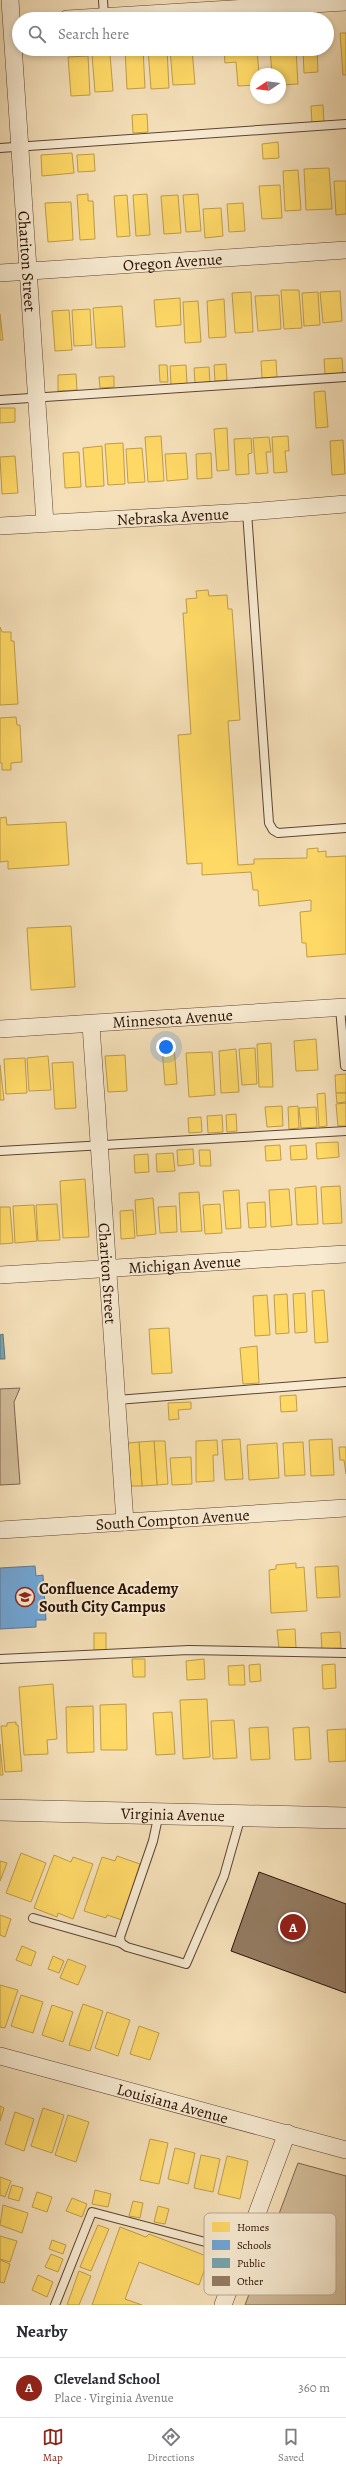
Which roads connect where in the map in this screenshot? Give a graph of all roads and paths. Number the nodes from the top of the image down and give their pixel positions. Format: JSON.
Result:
{"nodes":[{"id":1,"x":10,"y":0,"type":"edge"},
{"id":2,"x":346,"y":2,"type":"edge"},
{"id":3,"x":104,"y":8,"type":"edge"},
{"id":4,"x":91,"y":12,"type":"edge"},
{"id":5,"x":10,"y":23,"type":"edge"},
{"id":6,"x":12,"y":48,"type":"edge"},
{"id":7,"x":13,"y":56,"type":"edge"},
{"id":8,"x":346,"y":124,"type":"edge"},
{"id":9,"x":20,"y":146,"type":"junction"},
{"id":10,"x":0,"y":148,"type":"edge"},
{"id":11,"x":346,"y":250,"type":"edge"},
{"id":12,"x":28,"y":271,"type":"junction"},
{"id":13,"x":0,"y":273,"type":"edge"},
{"id":14,"x":346,"y":377,"type":"edge"},
{"id":15,"x":37,"y":397,"type":"junction"},
{"id":16,"x":0,"y":400,"type":"edge"},
{"id":17,"x":346,"y":504,"type":"edge"},
{"id":18,"x":247,"y":512,"type":"junction"},
{"id":19,"x":45,"y":523,"type":"junction"},
{"id":20,"x":0,"y":526,"type":"edge"},
{"id":21,"x":346,"y":828,"type":"edge"},
{"id":22,"x":343,"y":1008,"type":"edge"},
{"id":23,"x":91,"y":1025,"type":"junction"},
{"id":24,"x":0,"y":1029,"type":"edge"},
{"id":25,"x":345,"y":1066,"type":"dead end"},
{"id":26,"x":346,"y":1131,"type":"edge"},
{"id":27,"x":98,"y":1145,"type":"junction"},
{"id":28,"x":0,"y":1151,"type":"edge"},
{"id":29,"x":346,"y":1254,"type":"edge"},
{"id":30,"x":109,"y":1268,"type":"junction"},
{"id":31,"x":0,"y":1275,"type":"edge"},
{"id":32,"x":346,"y":1382,"type":"edge"},
{"id":33,"x":117,"y":1400,"type":"junction"},
{"id":34,"x":346,"y":1508,"type":"edge"},
{"id":35,"x":124,"y":1522,"type":"junction"},
{"id":36,"x":0,"y":1530,"type":"edge"},
{"id":37,"x":346,"y":1653,"type":"edge"},
{"id":38,"x":0,"y":1659,"type":"edge"},
{"id":39,"x":0,"y":1810,"type":"edge"},
{"id":40,"x":159,"y":1813,"type":"junction"},
{"id":41,"x":242,"y":1815,"type":"junction"},
{"id":42,"x":346,"y":1818,"type":"edge"},
{"id":43,"x":33,"y":1918,"type":"dead end"},
{"id":44,"x":122,"y":1943,"type":"junction"},
{"id":45,"x":0,"y":2056,"type":"edge"},
{"id":46,"x":287,"y":2133,"type":"junction"},
{"id":47,"x":346,"y":2150,"type":"edge"},
{"id":48,"x":257,"y":2213,"type":"edge"},
{"id":49,"x":204,"y":2242,"type":"edge"},
{"id":50,"x":227,"y":2295,"type":"edge"},
{"id":51,"x":55,"y":2305,"type":"edge"},
{"id":52,"x":223,"y":2305,"type":"edge"}],
"edges":[{"from":1,"to":5,"type":"street","name":"Chariton Street"},
{"from":2,"to":3,"type":"street"},
{"from":3,"to":4,"type":"street"},
{"from":5,"to":6,"type":"street","name":"Chariton Street"},
{"from":7,"to":9,"type":"street","name":"Chariton Street"},
{"from":8,"to":9,"type":"lane"},
{"from":9,"to":10,"type":"lane"},
{"from":9,"to":12,"type":"street","name":"Chariton Street"},
{"from":11,"to":12,"type":"street","name":"Oregon Avenue"},
{"from":12,"to":13,"type":"street","name":"Oregon Avenue"},
{"from":12,"to":15,"type":"street","name":"Chariton Street"},
{"from":14,"to":15,"type":"lane"},
{"from":15,"to":16,"type":"lane"},
{"from":15,"to":19,"type":"street","name":"Chariton Street"},
{"from":17,"to":18,"type":"street","name":"Nebraska Avenue"},
{"from":18,"to":19,"type":"street","name":"Nebraska Avenue"},
{"from":18,"to":21,"type":"lane"},
{"from":19,"to":20,"type":"street","name":"Nebraska Avenue"},
{"from":22,"to":23,"type":"street","name":"Minnesota Avenue"},
{"from":22,"to":25,"type":"lane"},
{"from":23,"to":24,"type":"street","name":"Minnesota Avenue"},
{"from":23,"to":27,"type":"street","name":"Chariton Street"},
{"from":26,"to":27,"type":"lane"},
{"from":27,"to":28,"type":"lane"},
{"from":27,"to":30,"type":"street","name":"Chariton Street"},
{"from":29,"to":30,"type":"street","name":"Michigan Avenue"},
{"from":30,"to":31,"type":"street","name":"Michigan Avenue"},
{"from":30,"to":33,"type":"street","name":"Chariton Street"},
{"from":32,"to":33,"type":"lane"},
{"from":33,"to":35,"type":"street","name":"Chariton Street"},
{"from":34,"to":35,"type":"street","name":"South Compton Avenue"},
{"from":35,"to":36,"type":"street","name":"South Compton Avenue"},
{"from":37,"to":38,"type":"lane"},
{"from":39,"to":40,"type":"street","name":"Virginia Avenue"},
{"from":40,"to":41,"type":"street","name":"Virginia Avenue"},
{"from":40,"to":44,"type":"lane"},
{"from":41,"to":42,"type":"street","name":"Virginia Avenue"},
{"from":41,"to":44,"type":"lane"},
{"from":43,"to":44,"type":"lane"},
{"from":45,"to":46,"type":"street","name":"Louisiana Avenue"},
{"from":46,"to":47,"type":"street","name":"Louisiana Avenue"},
{"from":46,"to":48,"type":"street"},
{"from":49,"to":51,"type":"lane"},
{"from":50,"to":52,"type":"street"}]}
